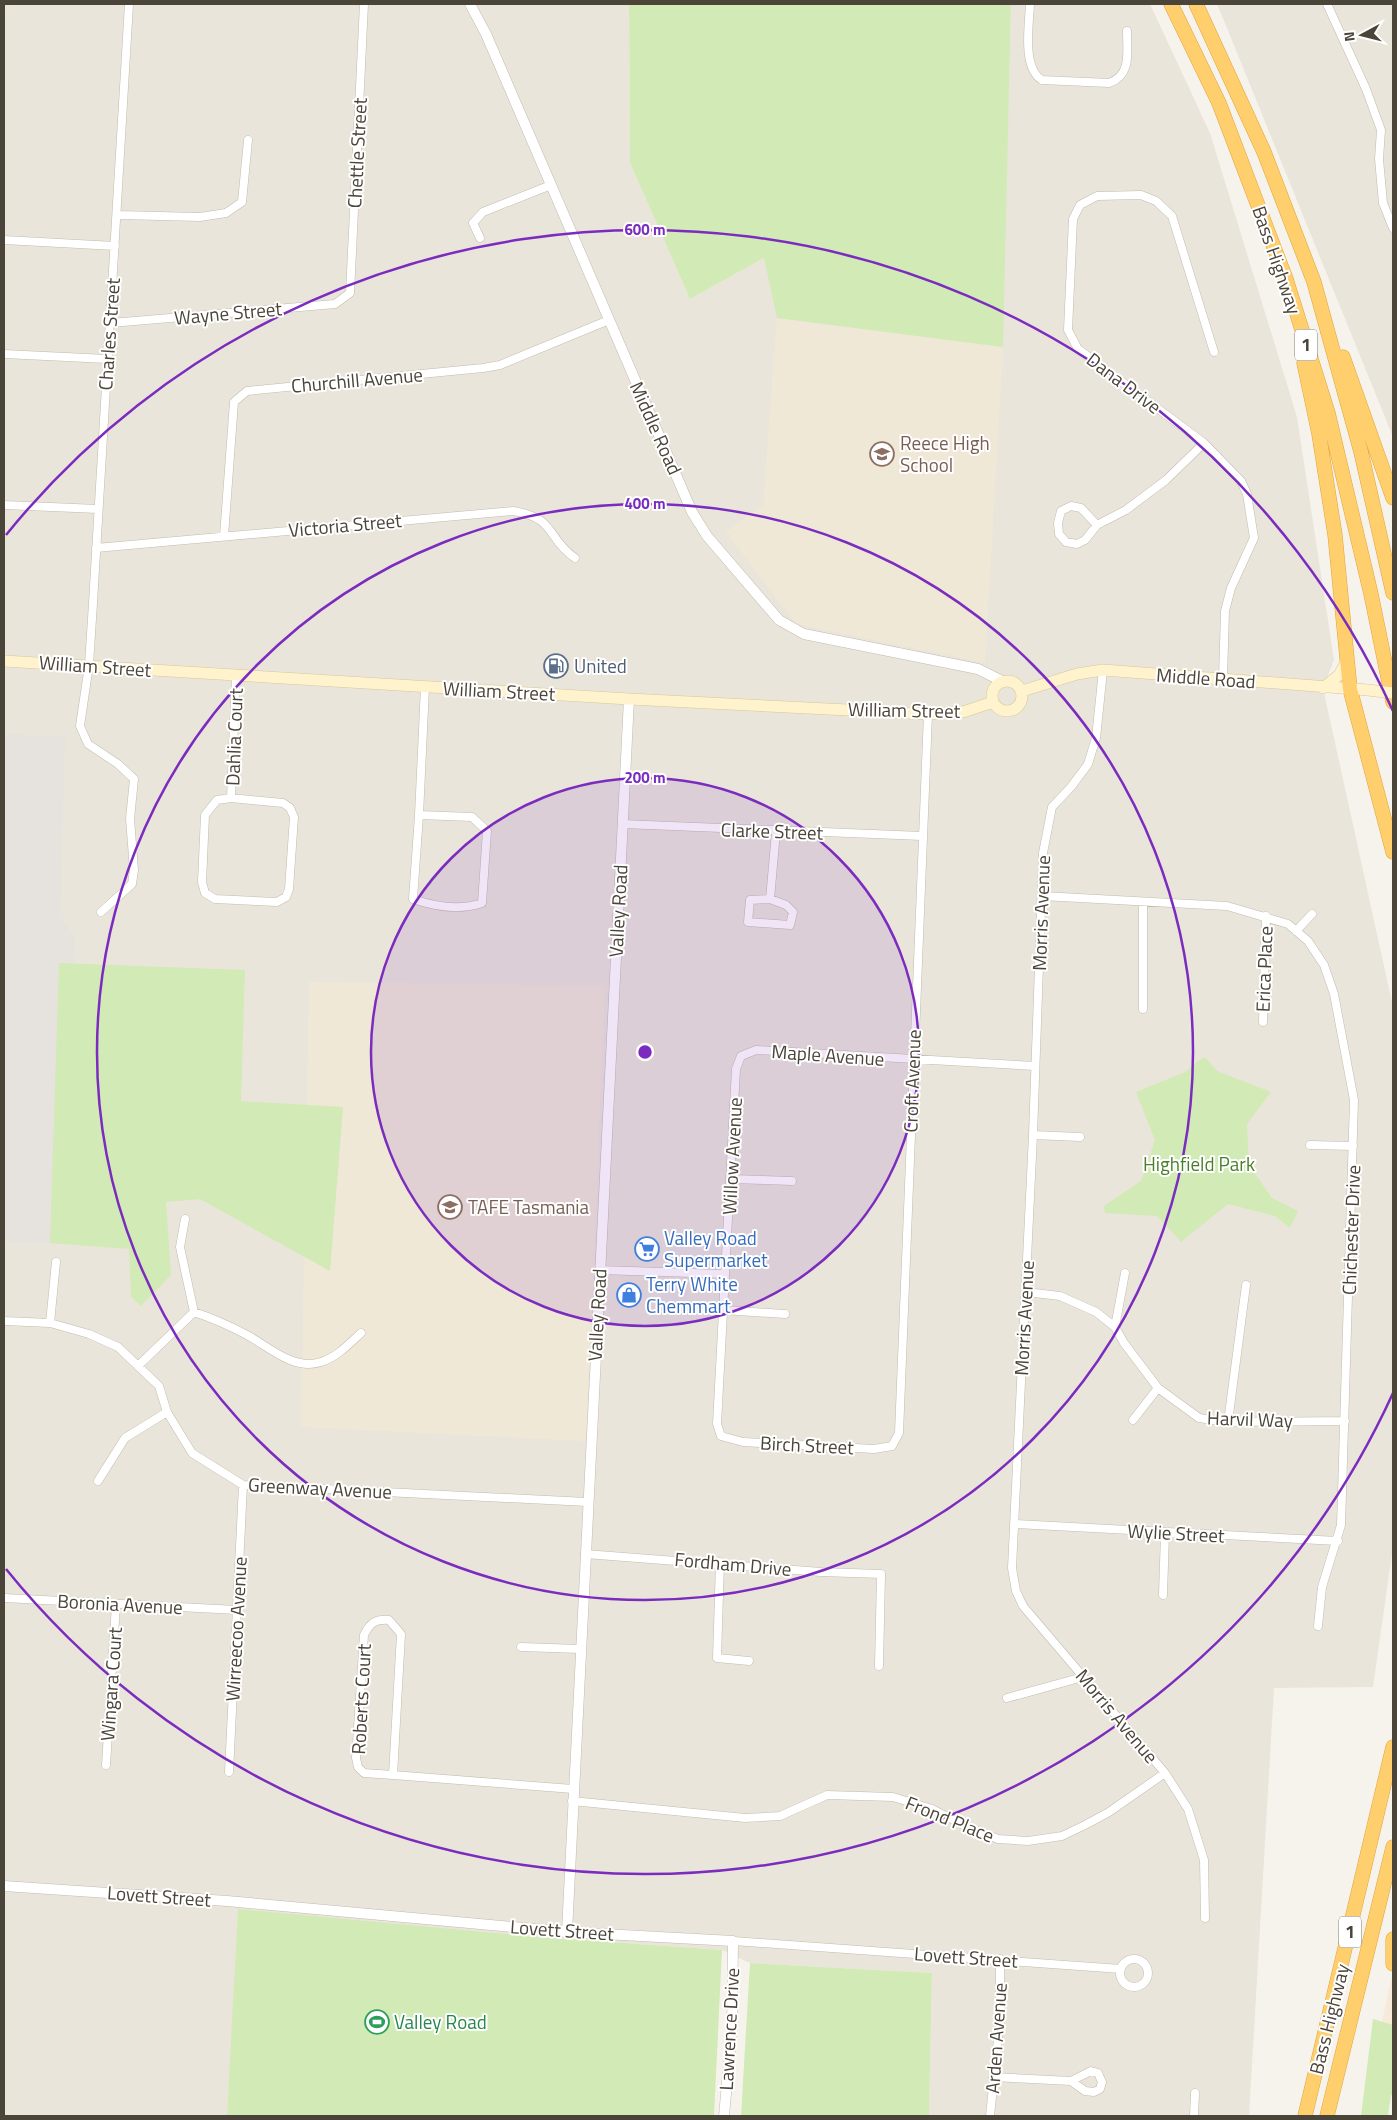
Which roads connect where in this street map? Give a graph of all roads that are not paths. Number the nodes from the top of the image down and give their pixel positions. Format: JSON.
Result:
{"nodes":[{"id":1,"x":129,"y":4,"type":"edge"},
{"id":2,"x":364,"y":4,"type":"edge"},
{"id":3,"x":470,"y":4,"type":"edge"},
{"id":4,"x":1030,"y":4,"type":"edge"},
{"id":5,"x":1171,"y":4,"type":"edge"},
{"id":6,"x":1196,"y":4,"type":"edge"},
{"id":7,"x":1327,"y":4,"type":"edge"},
{"id":8,"x":1127,"y":31,"type":"dead end"},
{"id":9,"x":248,"y":140,"type":"dead end"},
{"id":10,"x":551,"y":185,"type":"junction"},
{"id":11,"x":118,"y":215,"type":"junction"},
{"id":12,"x":1393,"y":228,"type":"edge"},
{"id":13,"x":480,"y":238,"type":"dead end"},
{"id":14,"x":4,"y":240,"type":"edge"},
{"id":15,"x":115,"y":246,"type":"junction"},
{"id":16,"x":1286,"y":279,"type":"junction"},
{"id":17,"x":1314,"y":282,"type":"junction"},
{"id":18,"x":344,"y":300,"type":"joint"},
{"id":19,"x":609,"y":320,"type":"junction"},
{"id":20,"x":111,"y":323,"type":"junction"},
{"id":21,"x":1214,"y":352,"type":"dead end"},
{"id":22,"x":4,"y":354,"type":"edge"},
{"id":23,"x":107,"y":359,"type":"junction"},
{"id":24,"x":1204,"y":443,"type":"junction"},
{"id":25,"x":1393,"y":498,"type":"edge"},
{"id":26,"x":4,"y":506,"type":"edge"},
{"id":27,"x":98,"y":508,"type":"junction"},
{"id":28,"x":1097,"y":525,"type":"junction"},
{"id":29,"x":224,"y":536,"type":"junction"},
{"id":30,"x":96,"y":548,"type":"junction"},
{"id":31,"x":575,"y":558,"type":"dead end"},
{"id":32,"x":1393,"y":593,"type":"edge"},
{"id":33,"x":1348,"y":659,"type":"junction"},
{"id":34,"x":4,"y":661,"type":"edge"},
{"id":35,"x":89,"y":665,"type":"junction"},
{"id":36,"x":1103,"y":670,"type":"junction"},
{"id":37,"x":236,"y":676,"type":"junction"},
{"id":38,"x":1223,"y":678,"type":"junction"},
{"id":39,"x":1002,"y":681,"type":"junction"},
{"id":40,"x":425,"y":687,"type":"junction"},
{"id":41,"x":1323,"y":688,"type":"junction"},
{"id":42,"x":1350,"y":689,"type":"junction"},
{"id":43,"x":1022,"y":692,"type":"junction"},
{"id":44,"x":1393,"y":693,"type":"edge"},
{"id":45,"x":629,"y":699,"type":"junction"},
{"id":46,"x":993,"y":702,"type":"junction"},
{"id":47,"x":1393,"y":702,"type":"edge"},
{"id":48,"x":928,"y":714,"type":"junction"},
{"id":49,"x":231,"y":798,"type":"junction"},
{"id":50,"x":419,"y":815,"type":"junction"},
{"id":51,"x":622,"y":824,"type":"junction"},
{"id":52,"x":776,"y":832,"type":"junction"},
{"id":53,"x":922,"y":836,"type":"junction"},
{"id":54,"x":1393,"y":852,"type":"edge"},
{"id":55,"x":1042,"y":896,"type":"junction"},
{"id":56,"x":770,"y":899,"type":"junction"},
{"id":57,"x":1143,"y":902,"type":"junction"},
{"id":58,"x":101,"y":912,"type":"dead end"},
{"id":59,"x":1312,"y":914,"type":"dead end"},
{"id":60,"x":1266,"y":916,"type":"junction"},
{"id":61,"x":1296,"y":931,"type":"junction"},
{"id":62,"x":1143,"y":1009,"type":"dead end"},
{"id":63,"x":1262,"y":1022,"type":"dead end"},
{"id":64,"x":741,"y":1056,"type":"joint"},
{"id":65,"x":913,"y":1060,"type":"junction"},
{"id":66,"x":1035,"y":1066,"type":"junction"},
{"id":67,"x":1033,"y":1135,"type":"junction"},
{"id":68,"x":1080,"y":1137,"type":"dead end"},
{"id":69,"x":1310,"y":1145,"type":"dead end"},
{"id":70,"x":1353,"y":1146,"type":"junction"},
{"id":71,"x":731,"y":1179,"type":"junction"},
{"id":72,"x":792,"y":1181,"type":"dead end"},
{"id":73,"x":185,"y":1219,"type":"dead end"},
{"id":74,"x":56,"y":1262,"type":"dead end"},
{"id":75,"x":599,"y":1270,"type":"junction"},
{"id":76,"x":1125,"y":1273,"type":"dead end"},
{"id":77,"x":725,"y":1274,"type":"junction"},
{"id":78,"x":1246,"y":1285,"type":"dead end"},
{"id":79,"x":1026,"y":1292,"type":"junction"},
{"id":80,"x":723,"y":1310,"type":"junction"},
{"id":81,"x":194,"y":1312,"type":"junction"},
{"id":82,"x":785,"y":1314,"type":"dead end"},
{"id":83,"x":4,"y":1321,"type":"edge"},
{"id":84,"x":50,"y":1323,"type":"junction"},
{"id":85,"x":1115,"y":1327,"type":"junction"},
{"id":86,"x":361,"y":1333,"type":"dead end"},
{"id":87,"x":138,"y":1366,"type":"junction"},
{"id":88,"x":1158,"y":1388,"type":"junction"},
{"id":89,"x":167,"y":1412,"type":"junction"},
{"id":90,"x":1133,"y":1420,"type":"dead end"},
{"id":91,"x":1345,"y":1421,"type":"junction"},
{"id":92,"x":1228,"y":1422,"type":"junction"},
{"id":93,"x":722,"y":1436,"type":"joint"},
{"id":94,"x":892,"y":1446,"type":"joint"},
{"id":95,"x":98,"y":1481,"type":"dead end"},
{"id":96,"x":243,"y":1485,"type":"junction"},
{"id":97,"x":587,"y":1502,"type":"junction"},
{"id":98,"x":1014,"y":1524,"type":"junction"},
{"id":99,"x":1165,"y":1533,"type":"junction"},
{"id":100,"x":1338,"y":1541,"type":"junction"},
{"id":101,"x":585,"y":1554,"type":"junction"},
{"id":102,"x":720,"y":1562,"type":"junction"},
{"id":103,"x":1163,"y":1595,"type":"dead end"},
{"id":104,"x":4,"y":1598,"type":"edge"},
{"id":105,"x":116,"y":1604,"type":"junction"},
{"id":106,"x":237,"y":1610,"type":"junction"},
{"id":107,"x":1318,"y":1626,"type":"dead end"},
{"id":108,"x":521,"y":1647,"type":"dead end"},
{"id":109,"x":580,"y":1649,"type":"junction"},
{"id":110,"x":749,"y":1661,"type":"dead end"},
{"id":111,"x":879,"y":1666,"type":"dead end"},
{"id":112,"x":1083,"y":1677,"type":"junction"},
{"id":113,"x":1007,"y":1698,"type":"dead end"},
{"id":114,"x":1393,"y":1747,"type":"edge"},
{"id":115,"x":106,"y":1765,"type":"dead end"},
{"id":116,"x":229,"y":1772,"type":"dead end"},
{"id":117,"x":1164,"y":1773,"type":"junction"},
{"id":118,"x":393,"y":1775,"type":"junction"},
{"id":119,"x":572,"y":1788,"type":"junction"},
{"id":120,"x":572,"y":1801,"type":"junction"},
{"id":121,"x":1393,"y":1847,"type":"edge"},
{"id":122,"x":4,"y":1886,"type":"edge"},
{"id":123,"x":1205,"y":1918,"type":"dead end"},
{"id":124,"x":567,"y":1932,"type":"junction"},
{"id":125,"x":1393,"y":1939,"type":"edge"},
{"id":126,"x":733,"y":1941,"type":"junction"},
{"id":127,"x":1000,"y":1959,"type":"junction"},
{"id":128,"x":1393,"y":1964,"type":"edge"},
{"id":129,"x":1121,"y":1969,"type":"dead end"},
{"id":130,"x":994,"y":2077,"type":"junction"},
{"id":131,"x":1071,"y":2081,"type":"dead end"},
{"id":132,"x":1195,"y":2093,"type":"dead end"},
{"id":133,"x":724,"y":2116,"type":"edge"},
{"id":134,"x":990,"y":2116,"type":"edge"},
{"id":135,"x":1194,"y":2116,"type":"edge"},
{"id":136,"x":1305,"y":2116,"type":"edge"},
{"id":137,"x":1327,"y":2116,"type":"edge"}],
"edges":[{"from":1,"to":11,"type":"street","name":"Charles Street"},
{"from":2,"to":18,"type":"street","name":"Chettle Street"},
{"from":3,"to":10,"type":"street","name":"Middle Road"},
{"from":4,"to":8,"type":"street"},
{"from":5,"to":16,"type":"highway","name":"Bass Highway","number":"1"},
{"from":6,"to":17,"type":"highway","name":"Bass Highway","number":"1"},
{"from":7,"to":12,"type":"street"},
{"from":9,"to":11,"type":"street"},
{"from":10,"to":13,"type":"street"},
{"from":10,"to":19,"type":"street","name":"Middle Road"},
{"from":11,"to":15,"type":"street","name":"Charles Street"},
{"from":14,"to":15,"type":"street"},
{"from":15,"to":20,"type":"street","name":"Charles Street"},
{"from":16,"to":33,"type":"highway"},
{"from":16,"to":47,"type":"highway","name":"Bass Highway","number":"1"},
{"from":17,"to":25,"type":"highway"},
{"from":17,"to":32,"type":"highway","name":"Bass Highway","number":"1"},
{"from":18,"to":20,"type":"street","name":"Wayne Street"},
{"from":19,"to":29,"type":"street","name":"Churchill Avenue"},
{"from":19,"to":39,"type":"street","name":"Middle Road"},
{"from":20,"to":23,"type":"street","name":"Charles Street"},
{"from":21,"to":24,"type":"street","name":"Dana Drive"},
{"from":22,"to":23,"type":"street"},
{"from":23,"to":27,"type":"street","name":"Charles Street"},
{"from":24,"to":28,"type":"street"},
{"from":24,"to":38,"type":"street","name":"Dana Drive"},
{"from":26,"to":27,"type":"street"},
{"from":27,"to":30,"type":"street","name":"Charles Street"},
{"from":28,"to":28,"type":"street"},
{"from":29,"to":30,"type":"street","name":"Victoria Street"},
{"from":29,"to":31,"type":"street","name":"Victoria Street"},
{"from":30,"to":35,"type":"street","name":"Charles Street"},
{"from":33,"to":41,"type":"main road"},
{"from":33,"to":42,"type":"highway"},
{"from":34,"to":35,"type":"main road","name":"William Street"},
{"from":35,"to":37,"type":"main road","name":"William Street"},
{"from":35,"to":58,"type":"street","name":"Charles Street"},
{"from":36,"to":38,"type":"main road","name":"Middle Road"},
{"from":36,"to":43,"type":"main road","name":"Middle Road"},
{"from":36,"to":55,"type":"street","name":"Morris Avenue"},
{"from":37,"to":40,"type":"main road","name":"William Street"},
{"from":37,"to":49,"type":"street","name":"Dahlia Court"},
{"from":38,"to":41,"type":"main road","name":"Middle Road"},
{"from":39,"to":43,"type":"main road"},
{"from":39,"to":46,"type":"main road"},
{"from":40,"to":45,"type":"main road","name":"William Street"},
{"from":40,"to":50,"type":"street"},
{"from":41,"to":42,"type":"main road","name":"Middle Road"},
{"from":42,"to":44,"type":"main road","name":"Middle Road","bridge":true},
{"from":42,"to":54,"type":"highway"},
{"from":43,"to":46,"type":"main road"},
{"from":45,"to":48,"type":"main road","name":"William Street"},
{"from":45,"to":51,"type":"street","name":"Valley Road"},
{"from":46,"to":48,"type":"main road","name":"William Street"},
{"from":48,"to":53,"type":"street","name":"Croft Avenue"},
{"from":49,"to":49,"type":"street","name":"Dahlia Court"},
{"from":50,"to":50,"type":"street"},
{"from":51,"to":52,"type":"street","name":"Clarke Street"},
{"from":51,"to":75,"type":"street","name":"Valley Road"},
{"from":52,"to":53,"type":"street","name":"Clarke Street"},
{"from":52,"to":56,"type":"street"},
{"from":53,"to":65,"type":"street","name":"Croft Avenue"},
{"from":55,"to":57,"type":"street","name":"Chichester Drive"},
{"from":55,"to":66,"type":"street","name":"Morris Avenue"},
{"from":56,"to":56,"type":"street"},
{"from":57,"to":60,"type":"street","name":"Chichester Drive"},
{"from":57,"to":62,"type":"street"},
{"from":59,"to":61,"type":"street"},
{"from":60,"to":61,"type":"street","name":"Chichester Drive"},
{"from":60,"to":63,"type":"street","name":"Erica Place"},
{"from":61,"to":70,"type":"street","name":"Chichester Drive"},
{"from":64,"to":65,"type":"street","name":"Maple Avenue"},
{"from":64,"to":71,"type":"street","name":"Willow Avenue"},
{"from":65,"to":66,"type":"street","name":"Maple Avenue"},
{"from":65,"to":94,"type":"street","name":"Croft Avenue"},
{"from":66,"to":67,"type":"street","name":"Morris Avenue"},
{"from":67,"to":68,"type":"street"},
{"from":67,"to":79,"type":"street","name":"Morris Avenue"},
{"from":69,"to":70,"type":"street"},
{"from":70,"to":91,"type":"street","name":"Chichester Drive"},
{"from":71,"to":72,"type":"street"},
{"from":71,"to":77,"type":"street","name":"Willow Avenue"},
{"from":73,"to":81,"type":"street"},
{"from":74,"to":84,"type":"street"},
{"from":75,"to":77,"type":"street"},
{"from":75,"to":97,"type":"street","name":"Valley Road"},
{"from":76,"to":85,"type":"street"},
{"from":77,"to":80,"type":"street","name":"Willow Avenue"},
{"from":78,"to":92,"type":"street"},
{"from":79,"to":85,"type":"street","name":"Harvil Way"},
{"from":79,"to":98,"type":"street","name":"Morris Avenue"},
{"from":80,"to":82,"type":"street"},
{"from":80,"to":93,"type":"street","name":"Willow Avenue"},
{"from":81,"to":86,"type":"street"},
{"from":81,"to":87,"type":"street"},
{"from":83,"to":84,"type":"street","name":"Greenway Avenue"},
{"from":84,"to":87,"type":"street","name":"Greenway Avenue"},
{"from":85,"to":88,"type":"street","name":"Harvil Way"},
{"from":87,"to":89,"type":"street","name":"Greenway Avenue"},
{"from":88,"to":90,"type":"street"},
{"from":88,"to":92,"type":"street","name":"Harvil Way"},
{"from":89,"to":95,"type":"street"},
{"from":89,"to":96,"type":"street","name":"Greenway Avenue"},
{"from":91,"to":92,"type":"street","name":"Harvil Way"},
{"from":91,"to":100,"type":"street","name":"Chichester Drive"},
{"from":93,"to":94,"type":"street","name":"Birch Street"},
{"from":96,"to":97,"type":"street","name":"Greenway Avenue"},
{"from":96,"to":106,"type":"street","name":"Wirreecoo Avenue"},
{"from":97,"to":101,"type":"street","name":"Valley Road"},
{"from":98,"to":99,"type":"street","name":"Wylie Street"},
{"from":98,"to":112,"type":"street","name":"Morris Avenue"},
{"from":99,"to":100,"type":"street","name":"Wylie Street"},
{"from":99,"to":103,"type":"street"},
{"from":100,"to":107,"type":"street","name":"Chichester Drive"},
{"from":101,"to":102,"type":"street","name":"Fordham Drive"},
{"from":101,"to":109,"type":"street","name":"Valley Road"},
{"from":102,"to":110,"type":"street"},
{"from":102,"to":111,"type":"street","name":"Fordham Drive"},
{"from":104,"to":105,"type":"street","name":"Boronia Avenue"},
{"from":105,"to":106,"type":"street","name":"Boronia Avenue"},
{"from":105,"to":115,"type":"street","name":"Wingara Court"},
{"from":106,"to":116,"type":"street","name":"Wirreecoo Avenue"},
{"from":108,"to":109,"type":"street"},
{"from":109,"to":119,"type":"street","name":"Valley Road"},
{"from":112,"to":113,"type":"street"},
{"from":112,"to":117,"type":"street","name":"Morris Avenue"},
{"from":114,"to":136,"type":"highway","name":"Bass Highway","number":"1"},
{"from":117,"to":120,"type":"street","name":"Frond Place"},
{"from":117,"to":123,"type":"street","name":"Morris Avenue"},
{"from":118,"to":118,"type":"street","name":"Roberts Court"},
{"from":118,"to":119,"type":"street","name":"Roberts Court"},
{"from":119,"to":120,"type":"street","name":"Valley Road"},
{"from":120,"to":124,"type":"street","name":"Valley Road"},
{"from":121,"to":137,"type":"highway","name":"Bass Highway","number":"1"},
{"from":122,"to":124,"type":"street","name":"Lovett Street"},
{"from":124,"to":126,"type":"street","name":"Lovett Street"},
{"from":125,"to":128,"type":"highway"},
{"from":126,"to":127,"type":"street","name":"Lovett Street"},
{"from":126,"to":133,"type":"street","name":"Lawrence Drive"},
{"from":127,"to":129,"type":"street","name":"Lovett Street"},
{"from":127,"to":130,"type":"street","name":"Arden Avenue"},
{"from":130,"to":131,"type":"street"},
{"from":130,"to":134,"type":"street","name":"Arden Avenue"},
{"from":132,"to":135,"type":"street"}]}
